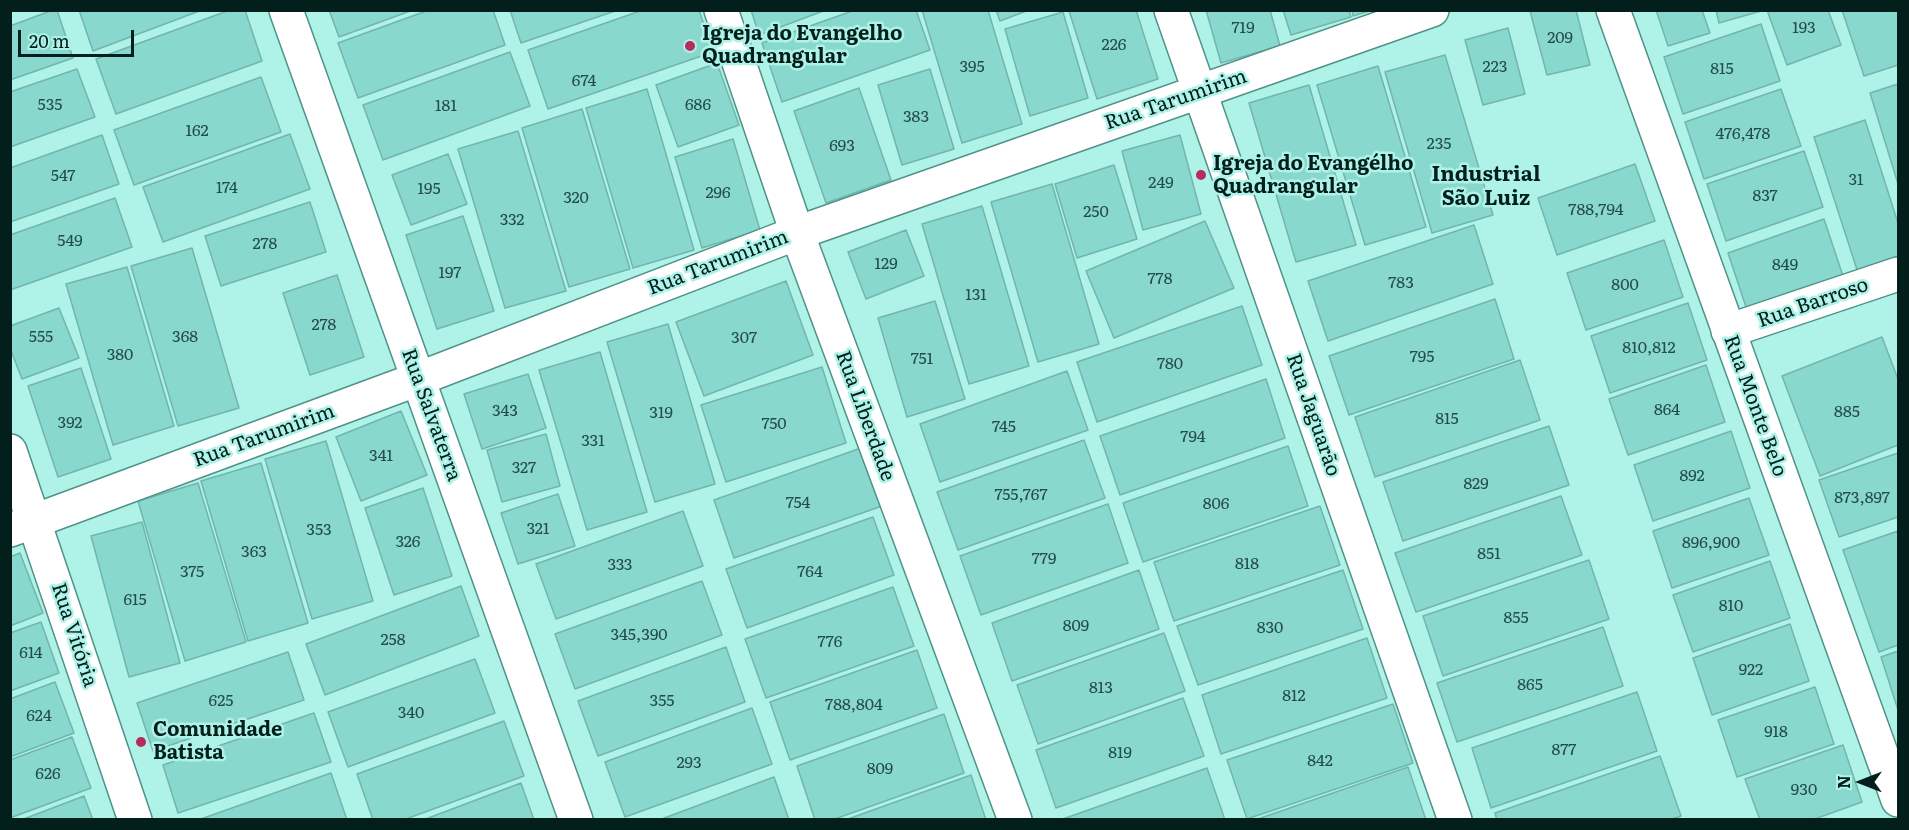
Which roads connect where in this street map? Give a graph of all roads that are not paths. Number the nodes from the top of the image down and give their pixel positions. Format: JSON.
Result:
{"nodes":[{"id":1,"x":286,"y":10,"type":"edge"},
{"id":2,"x":722,"y":10,"type":"edge"},
{"id":3,"x":1171,"y":10,"type":"edge"},
{"id":4,"x":1432,"y":10,"type":"edge"},
{"id":5,"x":1613,"y":10,"type":"edge"},
{"id":6,"x":1200,"y":92,"type":"junction"},
{"id":7,"x":797,"y":233,"type":"junction"},
{"id":8,"x":1899,"y":274,"type":"edge"},
{"id":9,"x":1728,"y":332,"type":"junction"},
{"id":10,"x":418,"y":379,"type":"junction"},
{"id":11,"x":10,"y":451,"type":"edge"},
{"id":12,"x":23,"y":526,"type":"edge"},
{"id":13,"x":1899,"y":800,"type":"edge"},
{"id":14,"x":135,"y":819,"type":"edge"},
{"id":15,"x":576,"y":819,"type":"edge"},
{"id":16,"x":1015,"y":819,"type":"edge"},
{"id":17,"x":1455,"y":819,"type":"edge"}],
"edges":[{"from":1,"to":10,"type":"street","name":"Rua Salvaterra"},
{"from":2,"to":7,"type":"street","name":"Rua Liberdade"},
{"from":3,"to":6,"type":"street","name":"Rua Jaguarão"},
{"from":4,"to":6,"type":"street","name":"Rua Tarumirim"},
{"from":5,"to":9,"type":"street","name":"Rua Monte Belo"},
{"from":6,"to":7,"type":"street","name":"Rua Tarumirim"},
{"from":6,"to":17,"type":"street","name":"Rua Jaguarão"},
{"from":7,"to":10,"type":"street","name":"Rua Tarumirim"},
{"from":7,"to":16,"type":"street","name":"Rua Liberdade"},
{"from":8,"to":9,"type":"street","name":"Rua Barroso"},
{"from":9,"to":13,"type":"street","name":"Rua Monte Belo"},
{"from":10,"to":12,"type":"street","name":"Rua Tarumirim"},
{"from":10,"to":15,"type":"street","name":"Rua Salvaterra"},
{"from":11,"to":12,"type":"street","name":"Rua Vitória"},
{"from":12,"to":14,"type":"street","name":"Rua Vitória"}]}
